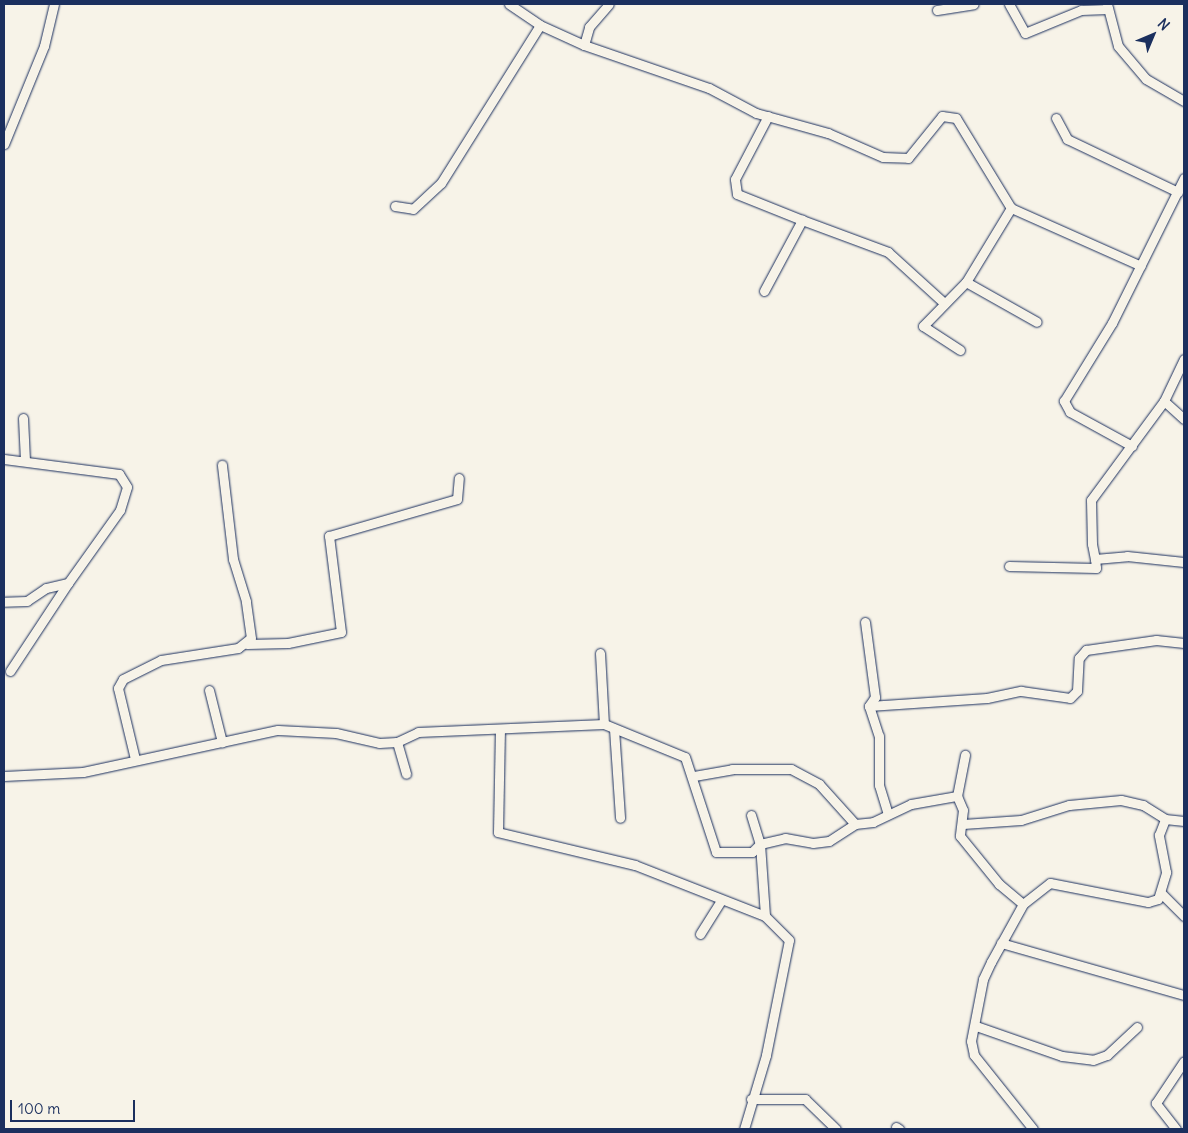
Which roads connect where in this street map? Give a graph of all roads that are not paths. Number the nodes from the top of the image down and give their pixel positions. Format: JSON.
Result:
{"nodes":[{"id":1,"x":54,"y":4,"type":"edge"},
{"id":2,"x":509,"y":4,"type":"edge"},
{"id":3,"x":608,"y":4,"type":"edge"},
{"id":4,"x":974,"y":4,"type":"edge"},
{"id":5,"x":1009,"y":4,"type":"edge"},
{"id":6,"x":1108,"y":6,"type":"edge"},
{"id":7,"x":937,"y":10,"type":"dead end"},
{"id":8,"x":540,"y":25,"type":"junction"},
{"id":9,"x":584,"y":45,"type":"junction"},
{"id":10,"x":1184,"y":101,"type":"edge"},
{"id":11,"x":768,"y":116,"type":"junction"},
{"id":12,"x":1056,"y":118,"type":"dead end"},
{"id":13,"x":4,"y":144,"type":"edge"},
{"id":14,"x":1184,"y":178,"type":"edge"},
{"id":15,"x":1178,"y":192,"type":"junction"},
{"id":16,"x":395,"y":206,"type":"dead end"},
{"id":17,"x":1011,"y":208,"type":"junction"},
{"id":18,"x":802,"y":220,"type":"junction"},
{"id":19,"x":1140,"y":266,"type":"junction"},
{"id":20,"x":966,"y":282,"type":"junction"},
{"id":21,"x":764,"y":291,"type":"dead end"},
{"id":22,"x":944,"y":303,"type":"junction"},
{"id":23,"x":1037,"y":322,"type":"dead end"},
{"id":24,"x":960,"y":350,"type":"dead end"},
{"id":25,"x":1184,"y":359,"type":"edge"},
{"id":26,"x":1164,"y":401,"type":"junction"},
{"id":27,"x":23,"y":418,"type":"dead end"},
{"id":28,"x":1184,"y":419,"type":"edge"},
{"id":29,"x":1132,"y":446,"type":"junction"},
{"id":30,"x":4,"y":459,"type":"edge"},
{"id":31,"x":25,"y":461,"type":"junction"},
{"id":32,"x":222,"y":465,"type":"dead end"},
{"id":33,"x":458,"y":478,"type":"dead end"},
{"id":34,"x":1094,"y":559,"type":"junction"},
{"id":35,"x":1184,"y":562,"type":"edge"},
{"id":36,"x":1009,"y":566,"type":"dead end"},
{"id":37,"x":68,"y":583,"type":"junction"},
{"id":38,"x":4,"y":602,"type":"edge"},
{"id":39,"x":865,"y":622,"type":"dead end"},
{"id":40,"x":1184,"y":643,"type":"edge"},
{"id":41,"x":247,"y":644,"type":"junction"},
{"id":42,"x":600,"y":653,"type":"dead end"},
{"id":43,"x":10,"y":670,"type":"dead end"},
{"id":44,"x":209,"y":690,"type":"dead end"},
{"id":45,"x":869,"y":706,"type":"junction"},
{"id":46,"x":604,"y":724,"type":"junction"},
{"id":47,"x":614,"y":729,"type":"junction"},
{"id":48,"x":500,"y":732,"type":"junction"},
{"id":49,"x":222,"y":742,"type":"junction"},
{"id":50,"x":397,"y":742,"type":"junction"},
{"id":51,"x":965,"y":755,"type":"dead end"},
{"id":52,"x":135,"y":759,"type":"junction"},
{"id":53,"x":406,"y":774,"type":"dead end"},
{"id":54,"x":4,"y":776,"type":"edge"},
{"id":55,"x":694,"y":776,"type":"junction"},
{"id":56,"x":957,"y":796,"type":"junction"},
{"id":57,"x":888,"y":814,"type":"junction"},
{"id":58,"x":751,"y":815,"type":"dead end"},
{"id":59,"x":620,"y":818,"type":"dead end"},
{"id":60,"x":1164,"y":820,"type":"junction"},
{"id":61,"x":1184,"y":821,"type":"edge"},
{"id":62,"x":855,"y":824,"type":"junction"},
{"id":63,"x":963,"y":824,"type":"junction"},
{"id":64,"x":760,"y":844,"type":"junction"},
{"id":65,"x":1161,"y":893,"type":"junction"},
{"id":66,"x":720,"y":902,"type":"junction"},
{"id":67,"x":1023,"y":904,"type":"junction"},
{"id":68,"x":765,"y":916,"type":"junction"},
{"id":69,"x":1184,"y":916,"type":"edge"},
{"id":70,"x":700,"y":934,"type":"dead end"},
{"id":71,"x":1001,"y":943,"type":"junction"},
{"id":72,"x":1184,"y":995,"type":"edge"},
{"id":73,"x":976,"y":1026,"type":"junction"},
{"id":74,"x":1137,"y":1027,"type":"dead end"},
{"id":75,"x":1184,"y":1061,"type":"edge"},
{"id":76,"x":751,"y":1099,"type":"junction"},
{"id":77,"x":744,"y":1129,"type":"edge"},
{"id":78,"x":836,"y":1129,"type":"edge"},
{"id":79,"x":1033,"y":1129,"type":"edge"},
{"id":80,"x":1176,"y":1129,"type":"edge"}],
"edges":[{"from":1,"to":13,"type":"street"},
{"from":2,"to":8,"type":"street"},
{"from":3,"to":9,"type":"street"},
{"from":4,"to":7,"type":"street"},
{"from":5,"to":6,"type":"street"},
{"from":6,"to":10,"type":"street"},
{"from":8,"to":9,"type":"street"},
{"from":8,"to":16,"type":"street"},
{"from":9,"to":11,"type":"street"},
{"from":11,"to":17,"type":"street"},
{"from":11,"to":18,"type":"street"},
{"from":12,"to":15,"type":"street"},
{"from":14,"to":15,"type":"street"},
{"from":15,"to":19,"type":"street"},
{"from":17,"to":19,"type":"street"},
{"from":17,"to":20,"type":"street"},
{"from":18,"to":21,"type":"street"},
{"from":18,"to":22,"type":"street"},
{"from":19,"to":29,"type":"street"},
{"from":20,"to":22,"type":"street"},
{"from":20,"to":23,"type":"street"},
{"from":22,"to":24,"type":"street"},
{"from":25,"to":26,"type":"street"},
{"from":26,"to":28,"type":"street"},
{"from":26,"to":29,"type":"street"},
{"from":27,"to":31,"type":"street"},
{"from":29,"to":34,"type":"street"},
{"from":30,"to":31,"type":"street"},
{"from":31,"to":37,"type":"street"},
{"from":32,"to":41,"type":"street"},
{"from":33,"to":41,"type":"street"},
{"from":34,"to":35,"type":"street"},
{"from":34,"to":36,"type":"street"},
{"from":37,"to":38,"type":"street"},
{"from":37,"to":43,"type":"street"},
{"from":39,"to":45,"type":"street"},
{"from":40,"to":45,"type":"street"},
{"from":41,"to":52,"type":"street"},
{"from":42,"to":46,"type":"street"},
{"from":44,"to":49,"type":"street"},
{"from":45,"to":57,"type":"street"},
{"from":46,"to":47,"type":"street"},
{"from":46,"to":48,"type":"street"},
{"from":47,"to":55,"type":"street"},
{"from":47,"to":59,"type":"street"},
{"from":48,"to":50,"type":"street"},
{"from":48,"to":66,"type":"street"},
{"from":49,"to":50,"type":"street"},
{"from":49,"to":52,"type":"street"},
{"from":50,"to":53,"type":"street"},
{"from":51,"to":56,"type":"street"},
{"from":52,"to":54,"type":"street"},
{"from":55,"to":62,"type":"street"},
{"from":55,"to":64,"type":"street"},
{"from":56,"to":57,"type":"street"},
{"from":56,"to":63,"type":"street"},
{"from":57,"to":62,"type":"street"},
{"from":58,"to":64,"type":"street"},
{"from":60,"to":61,"type":"street"},
{"from":60,"to":63,"type":"street"},
{"from":60,"to":65,"type":"street"},
{"from":62,"to":64,"type":"street"},
{"from":63,"to":67,"type":"street"},
{"from":64,"to":68,"type":"street"},
{"from":65,"to":67,"type":"street"},
{"from":65,"to":69,"type":"street"},
{"from":66,"to":68,"type":"street"},
{"from":66,"to":70,"type":"street"},
{"from":67,"to":71,"type":"street"},
{"from":68,"to":76,"type":"street"},
{"from":71,"to":72,"type":"street"},
{"from":71,"to":73,"type":"street"},
{"from":73,"to":74,"type":"street"},
{"from":73,"to":79,"type":"street"},
{"from":75,"to":80,"type":"street"},
{"from":76,"to":77,"type":"street"},
{"from":76,"to":78,"type":"street"}]}
